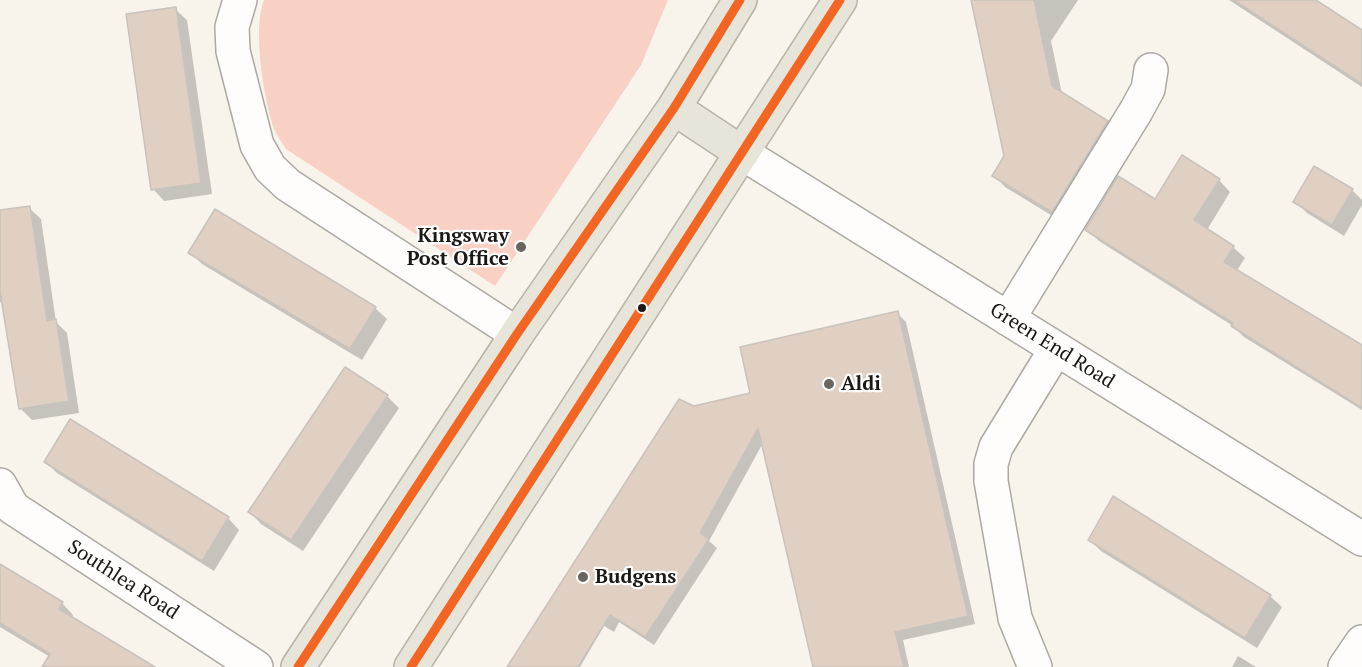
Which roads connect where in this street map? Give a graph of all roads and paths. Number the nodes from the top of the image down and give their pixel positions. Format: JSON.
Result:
{"nodes":[{"id":1,"x":240,"y":0,"type":"edge"},
{"id":2,"x":740,"y":0,"type":"edge"},
{"id":3,"x":840,"y":0,"type":"edge"},
{"id":4,"x":1151,"y":70,"type":"dead end"},
{"id":5,"x":674,"y":108,"type":"junction"},
{"id":6,"x":742,"y":153,"type":"junction"},
{"id":7,"x":1008,"y":319,"type":"junction"},
{"id":8,"x":517,"y":334,"type":"junction"},
{"id":9,"x":1056,"y":349,"type":"junction"},
{"id":10,"x":4,"y":501,"type":"edge"},
{"id":11,"x":1362,"y":539,"type":"edge"},
{"id":12,"x":1362,"y":642,"type":"edge"},
{"id":13,"x":256,"y":667,"type":"edge"},
{"id":14,"x":298,"y":667,"type":"edge"},
{"id":15,"x":411,"y":667,"type":"edge"},
{"id":16,"x":1035,"y":667,"type":"edge"},
{"id":17,"x":1345,"y":667,"type":"edge"}],
"edges":[{"from":1,"to":8,"type":"street"},
{"from":2,"to":5,"type":"highway"},
{"from":3,"to":6,"type":"highway"},
{"from":4,"to":7,"type":"street"},
{"from":5,"to":6,"type":"highway"},
{"from":5,"to":8,"type":"highway"},
{"from":6,"to":7,"type":"street","name":"Green End Road"},
{"from":6,"to":15,"type":"highway"},
{"from":7,"to":9,"type":"street","name":"Green End Road"},
{"from":8,"to":14,"type":"highway"},
{"from":9,"to":11,"type":"street","name":"Green End Road"},
{"from":9,"to":16,"type":"street"},
{"from":10,"to":13,"type":"street","name":"Southlea Road"},
{"from":12,"to":17,"type":"street"}]}
